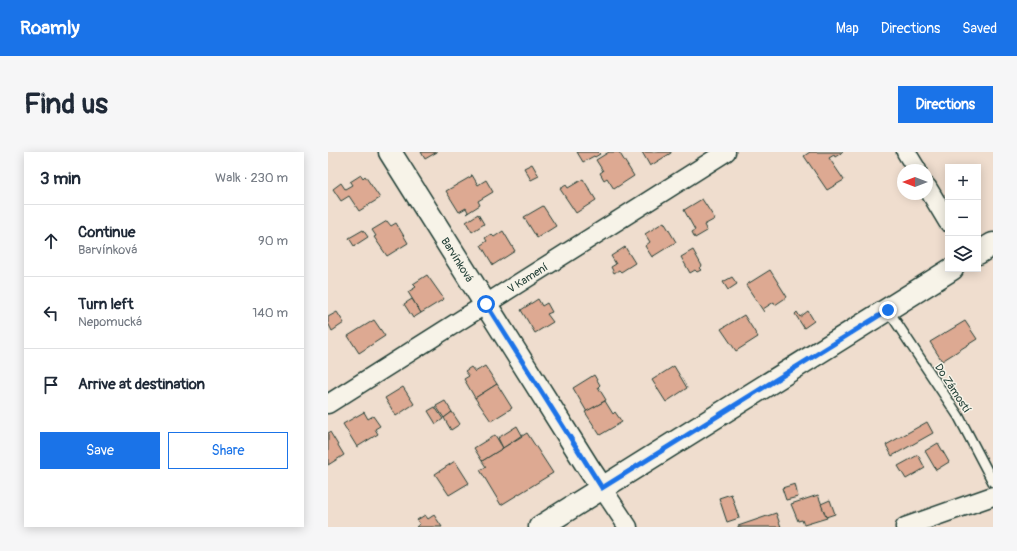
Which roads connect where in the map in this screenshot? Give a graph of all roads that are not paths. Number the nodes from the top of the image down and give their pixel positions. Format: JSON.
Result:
{"nodes":[{"id":1,"x":390,"y":152,"type":"edge"},
{"id":2,"x":726,"y":152,"type":"edge"},
{"id":3,"x":906,"y":152,"type":"edge"},
{"id":4,"x":913,"y":164,"type":"edge"},
{"id":5,"x":933,"y":197,"type":"edge"},
{"id":6,"x":945,"y":217,"type":"edge"},
{"id":7,"x":993,"y":244,"type":"edge"},
{"id":8,"x":981,"y":251,"type":"edge"},
{"id":9,"x":947,"y":272,"type":"edge"},
{"id":10,"x":486,"y":304,"type":"junction"},
{"id":11,"x":888,"y":310,"type":"junction"},
{"id":12,"x":328,"y":404,"type":"edge"},
{"id":13,"x":993,"y":482,"type":"edge"},
{"id":14,"x":602,"y":488,"type":"junction"},
{"id":15,"x":993,"y":496,"type":"edge"},
{"id":16,"x":540,"y":527,"type":"edge"},
{"id":17,"x":628,"y":527,"type":"edge"},
{"id":18,"x":904,"y":527,"type":"edge"}],
"edges":[{"from":1,"to":10,"type":"street","name":"Barvínková"},
{"from":2,"to":10,"type":"street","name":"V Kamení"},
{"from":3,"to":4,"type":"street"},
{"from":5,"to":6,"type":"street"},
{"from":7,"to":8,"type":"street"},
{"from":9,"to":11,"type":"street"},
{"from":10,"to":12,"type":"street","name":"V Kamení"},
{"from":10,"to":14,"type":"street","name":"Barvínková"},
{"from":11,"to":13,"type":"lane","name":"Do Zámostí"},
{"from":11,"to":14,"type":"street"},
{"from":14,"to":16,"type":"street"},
{"from":14,"to":17,"type":"street"},
{"from":15,"to":18,"type":"street"}]}
